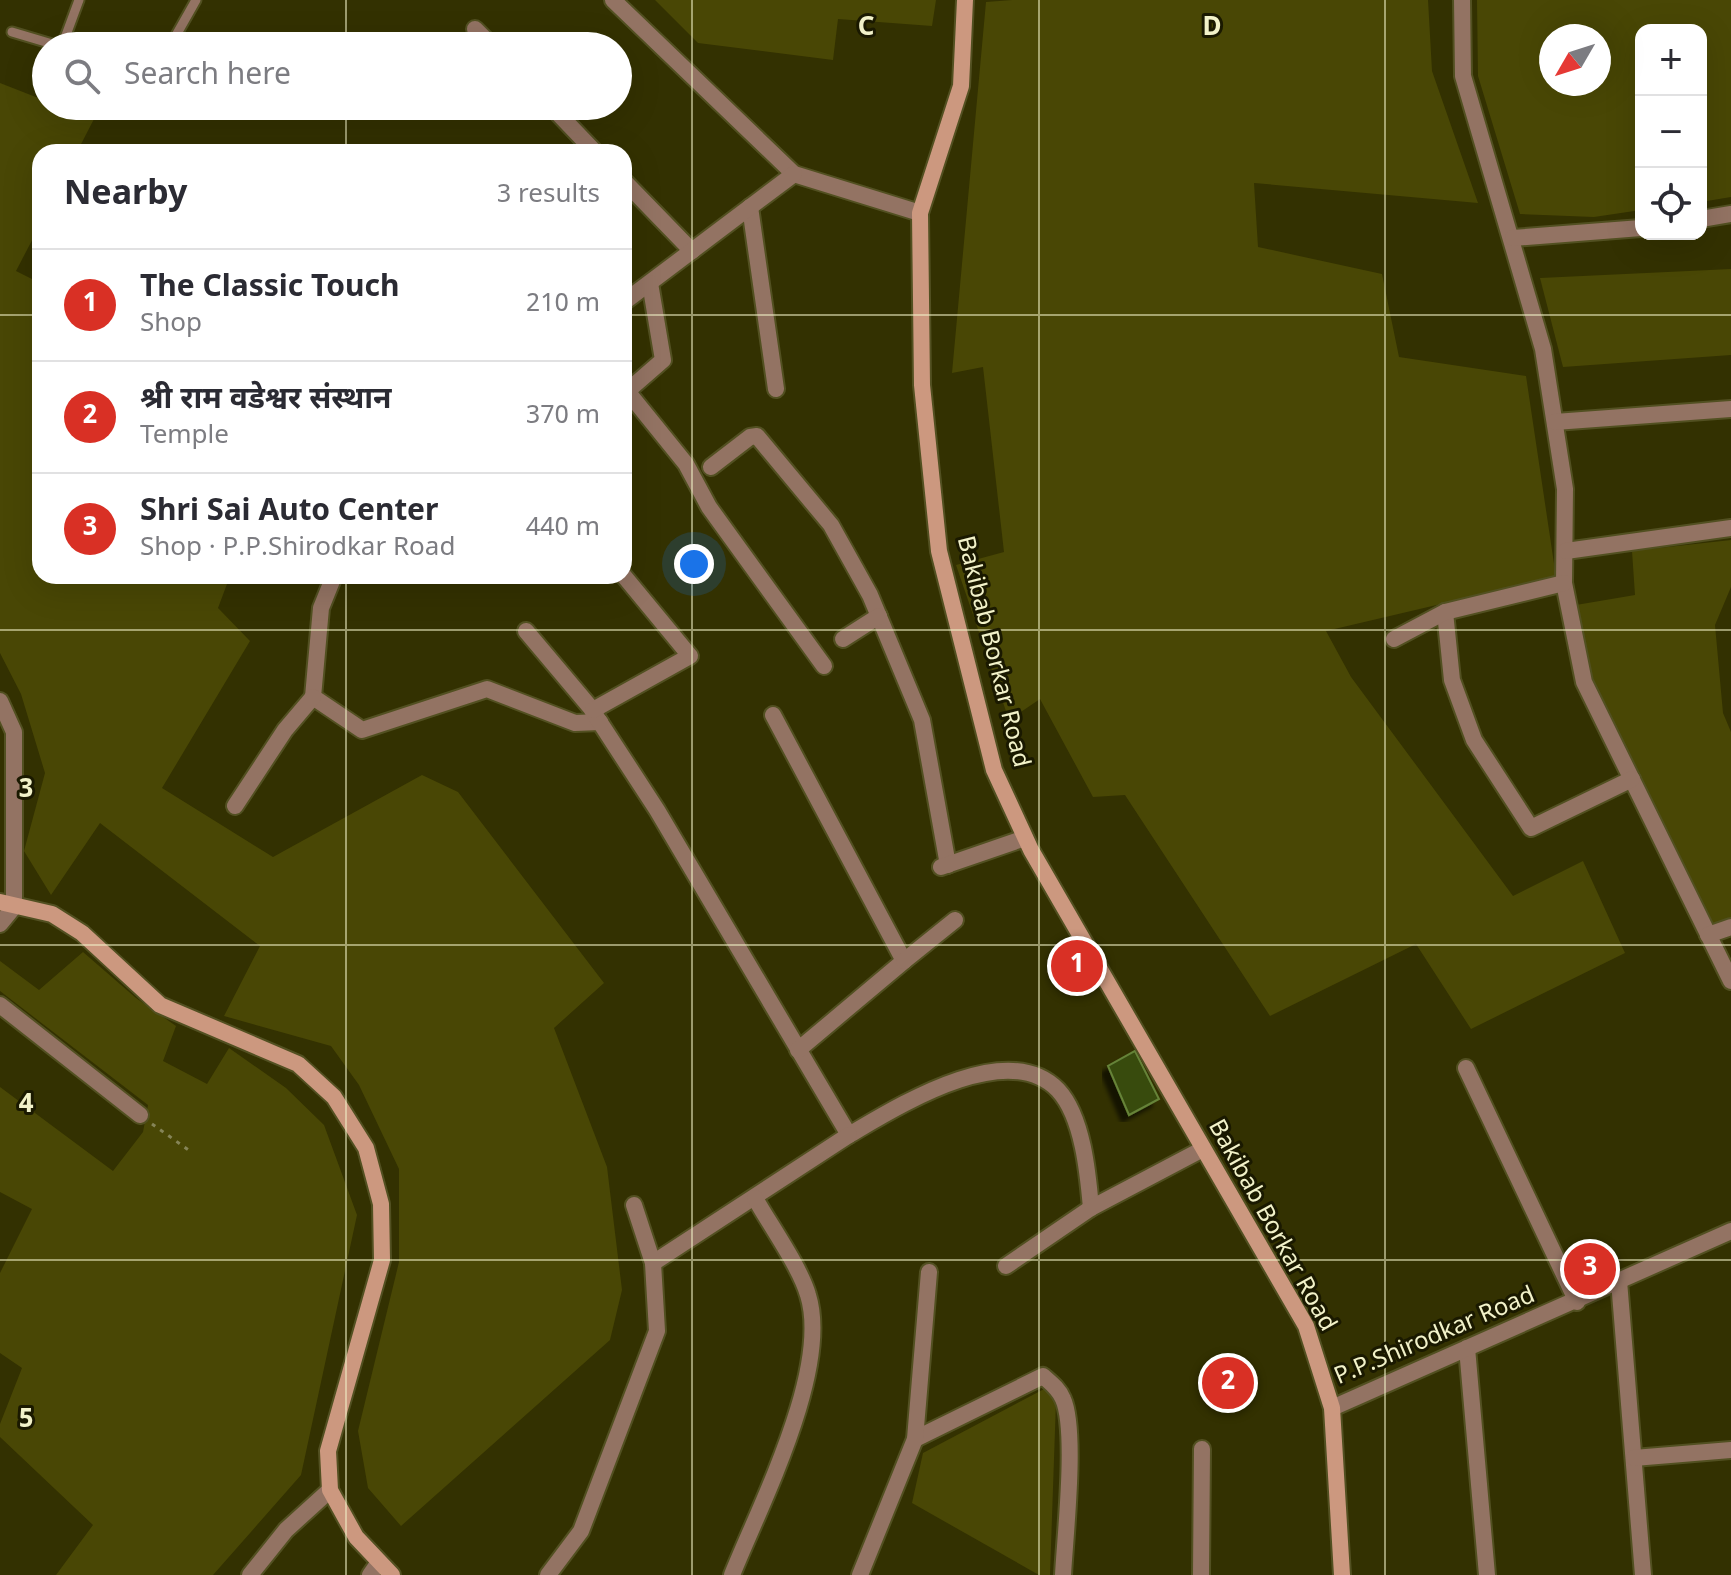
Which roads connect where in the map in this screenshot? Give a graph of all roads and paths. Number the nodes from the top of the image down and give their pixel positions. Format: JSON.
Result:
{"nodes":[{"id":1,"x":79,"y":0,"type":"edge"},
{"id":2,"x":196,"y":0,"type":"edge"},
{"id":3,"x":613,"y":0,"type":"edge"},
{"id":4,"x":965,"y":0,"type":"edge"},
{"id":5,"x":1462,"y":0,"type":"edge"},
{"id":6,"x":475,"y":29,"type":"dead end"},
{"id":7,"x":12,"y":32,"type":"dead end"},
{"id":8,"x":66,"y":32,"type":"edge"},
{"id":9,"x":178,"y":32,"type":"edge"},
{"id":10,"x":478,"y":32,"type":"edge"},
{"id":11,"x":32,"y":38,"type":"edge"},
{"id":12,"x":564,"y":120,"type":"edge"},
{"id":13,"x":587,"y":144,"type":"edge"},
{"id":14,"x":794,"y":174,"type":"junction"},
{"id":15,"x":632,"y":189,"type":"edge"},
{"id":16,"x":750,"y":207,"type":"junction"},
{"id":17,"x":920,"y":213,"type":"junction"},
{"id":18,"x":1731,"y":214,"type":"edge"},
{"id":19,"x":1707,"y":218,"type":"edge"},
{"id":20,"x":1635,"y":228,"type":"edge"},
{"id":21,"x":1513,"y":238,"type":"junction"},
{"id":22,"x":692,"y":251,"type":"junction"},
{"id":23,"x":650,"y":283,"type":"junction"},
{"id":24,"x":632,"y":296,"type":"edge"},
{"id":25,"x":632,"y":387,"type":"edge"},
{"id":26,"x":776,"y":389,"type":"dead end"},
{"id":27,"x":632,"y":399,"type":"edge"},
{"id":28,"x":1731,"y":409,"type":"edge"},
{"id":29,"x":1555,"y":422,"type":"junction"},
{"id":30,"x":711,"y":467,"type":"dead end"},
{"id":31,"x":1731,"y":528,"type":"edge"},
{"id":32,"x":1566,"y":551,"type":"junction"},
{"id":33,"x":1564,"y":583,"type":"junction"},
{"id":34,"x":331,"y":584,"type":"edge"},
{"id":35,"x":631,"y":584,"type":"edge"},
{"id":36,"x":1445,"y":612,"type":"junction"},
{"id":37,"x":879,"y":616,"type":"junction"},
{"id":38,"x":526,"y":631,"type":"dead end"},
{"id":39,"x":843,"y":639,"type":"dead end"},
{"id":40,"x":1394,"y":639,"type":"dead end"},
{"id":41,"x":824,"y":666,"type":"dead end"},
{"id":42,"x":313,"y":697,"type":"junction"},
{"id":43,"x":0,"y":701,"type":"edge"},
{"id":44,"x":773,"y":715,"type":"dead end"},
{"id":45,"x":596,"y":716,"type":"junction"},
{"id":46,"x":1632,"y":779,"type":"junction"},
{"id":47,"x":235,"y":806,"type":"dead end"},
{"id":48,"x":1025,"y":838,"type":"junction"},
{"id":49,"x":7,"y":904,"type":"edge"},
{"id":50,"x":955,"y":920,"type":"dead end"},
{"id":51,"x":0,"y":924,"type":"edge"},
{"id":52,"x":1731,"y":927,"type":"edge"},
{"id":53,"x":1708,"y":935,"type":"junction"},
{"id":54,"x":904,"y":961,"type":"junction"},
{"id":55,"x":1731,"y":981,"type":"edge"},
{"id":56,"x":0,"y":1005,"type":"edge"},
{"id":57,"x":798,"y":1050,"type":"junction"},
{"id":58,"x":1466,"y":1068,"type":"dead end"},
{"id":59,"x":140,"y":1115,"type":"joint"},
{"id":60,"x":849,"y":1135,"type":"junction"},
{"id":61,"x":1201,"y":1150,"type":"junction"},
{"id":62,"x":190,"y":1151,"type":"dead end"},
{"id":63,"x":755,"y":1198,"type":"junction"},
{"id":64,"x":634,"y":1205,"type":"dead end"},
{"id":65,"x":1091,"y":1208,"type":"junction"},
{"id":66,"x":1731,"y":1231,"type":"edge"},
{"id":67,"x":653,"y":1263,"type":"junction"},
{"id":68,"x":1006,"y":1266,"type":"dead end"},
{"id":69,"x":929,"y":1272,"type":"dead end"},
{"id":70,"x":1619,"y":1281,"type":"junction"},
{"id":71,"x":1577,"y":1302,"type":"junction"},
{"id":72,"x":1467,"y":1348,"type":"junction"},
{"id":73,"x":1332,"y":1408,"type":"junction"},
{"id":74,"x":915,"y":1439,"type":"junction"},
{"id":75,"x":1202,"y":1449,"type":"dead end"},
{"id":76,"x":1731,"y":1450,"type":"edge"},
{"id":77,"x":1634,"y":1458,"type":"junction"},
{"id":78,"x":330,"y":1490,"type":"junction"},
{"id":79,"x":375,"y":1569,"type":"edge"},
{"id":80,"x":250,"y":1575,"type":"edge"},
{"id":81,"x":392,"y":1575,"type":"edge"},
{"id":82,"x":548,"y":1575,"type":"edge"},
{"id":83,"x":732,"y":1575,"type":"edge"},
{"id":84,"x":860,"y":1575,"type":"edge"},
{"id":85,"x":1063,"y":1575,"type":"edge"},
{"id":86,"x":1201,"y":1575,"type":"edge"},
{"id":87,"x":1342,"y":1575,"type":"edge"},
{"id":88,"x":1487,"y":1575,"type":"edge"},
{"id":89,"x":1643,"y":1575,"type":"edge"}],
"edges":[{"from":1,"to":8,"type":"lane"},
{"from":2,"to":9,"type":"lane"},
{"from":3,"to":14,"type":"street"},
{"from":4,"to":17,"type":"street","name":"Bakibab Borkar Road"},
{"from":5,"to":21,"type":"street"},
{"from":6,"to":10,"type":"street"},
{"from":7,"to":11,"type":"lane"},
{"from":12,"to":13,"type":"street"},
{"from":14,"to":16,"type":"street"},
{"from":14,"to":17,"type":"street"},
{"from":15,"to":22,"type":"street"},
{"from":16,"to":22,"type":"street"},
{"from":16,"to":26,"type":"street"},
{"from":17,"to":48,"type":"street","name":"Bakibab Borkar Road"},
{"from":18,"to":19,"type":"street"},
{"from":20,"to":21,"type":"street"},
{"from":21,"to":29,"type":"street"},
{"from":22,"to":23,"type":"street"},
{"from":23,"to":24,"type":"street"},
{"from":23,"to":25,"type":"street"},
{"from":27,"to":41,"type":"street"},
{"from":28,"to":29,"type":"street"},
{"from":29,"to":32,"type":"street"},
{"from":30,"to":37,"type":"street"},
{"from":31,"to":32,"type":"street"},
{"from":32,"to":33,"type":"street"},
{"from":33,"to":36,"type":"street"},
{"from":33,"to":46,"type":"street"},
{"from":34,"to":42,"type":"street"},
{"from":35,"to":45,"type":"street"},
{"from":36,"to":40,"type":"street"},
{"from":36,"to":46,"type":"street"},
{"from":37,"to":39,"type":"street"},
{"from":37,"to":48,"type":"street"},
{"from":38,"to":45,"type":"street"},
{"from":42,"to":45,"type":"street"},
{"from":42,"to":47,"type":"street"},
{"from":43,"to":49,"type":"street"},
{"from":44,"to":54,"type":"street"},
{"from":45,"to":57,"type":"street"},
{"from":46,"to":53,"type":"street"},
{"from":48,"to":61,"type":"street","name":"Bakibab Borkar Road"},
{"from":49,"to":51,"type":"street"},
{"from":49,"to":78,"type":"street"},
{"from":50,"to":54,"type":"street"},
{"from":52,"to":53,"type":"street"},
{"from":53,"to":55,"type":"street"},
{"from":54,"to":57,"type":"street"},
{"from":56,"to":59,"type":"street"},
{"from":57,"to":60,"type":"street"},
{"from":58,"to":71,"type":"street"},
{"from":59,"to":62,"type":"path"},
{"from":60,"to":63,"type":"street"},
{"from":60,"to":65,"type":"street"},
{"from":61,"to":65,"type":"street"},
{"from":61,"to":73,"type":"street","name":"Bakibab Borkar Road"},
{"from":63,"to":67,"type":"street"},
{"from":63,"to":83,"type":"street"},
{"from":64,"to":67,"type":"street"},
{"from":65,"to":68,"type":"street"},
{"from":66,"to":70,"type":"street","name":"P.P.Shirodkar Road"},
{"from":67,"to":82,"type":"street"},
{"from":69,"to":74,"type":"street"},
{"from":70,"to":71,"type":"street","name":"P.P.Shirodkar Road"},
{"from":70,"to":77,"type":"street"},
{"from":71,"to":72,"type":"street","name":"P.P.Shirodkar Road"},
{"from":72,"to":73,"type":"street","name":"P.P.Shirodkar Road"},
{"from":72,"to":88,"type":"street"},
{"from":73,"to":87,"type":"street","name":"Bakibab Borkar Road"},
{"from":74,"to":84,"type":"street"},
{"from":74,"to":85,"type":"street"},
{"from":75,"to":86,"type":"street"},
{"from":76,"to":77,"type":"street"},
{"from":77,"to":89,"type":"street"},
{"from":78,"to":79,"type":"street"},
{"from":78,"to":80,"type":"street"},
{"from":79,"to":81,"type":"street"}]}
